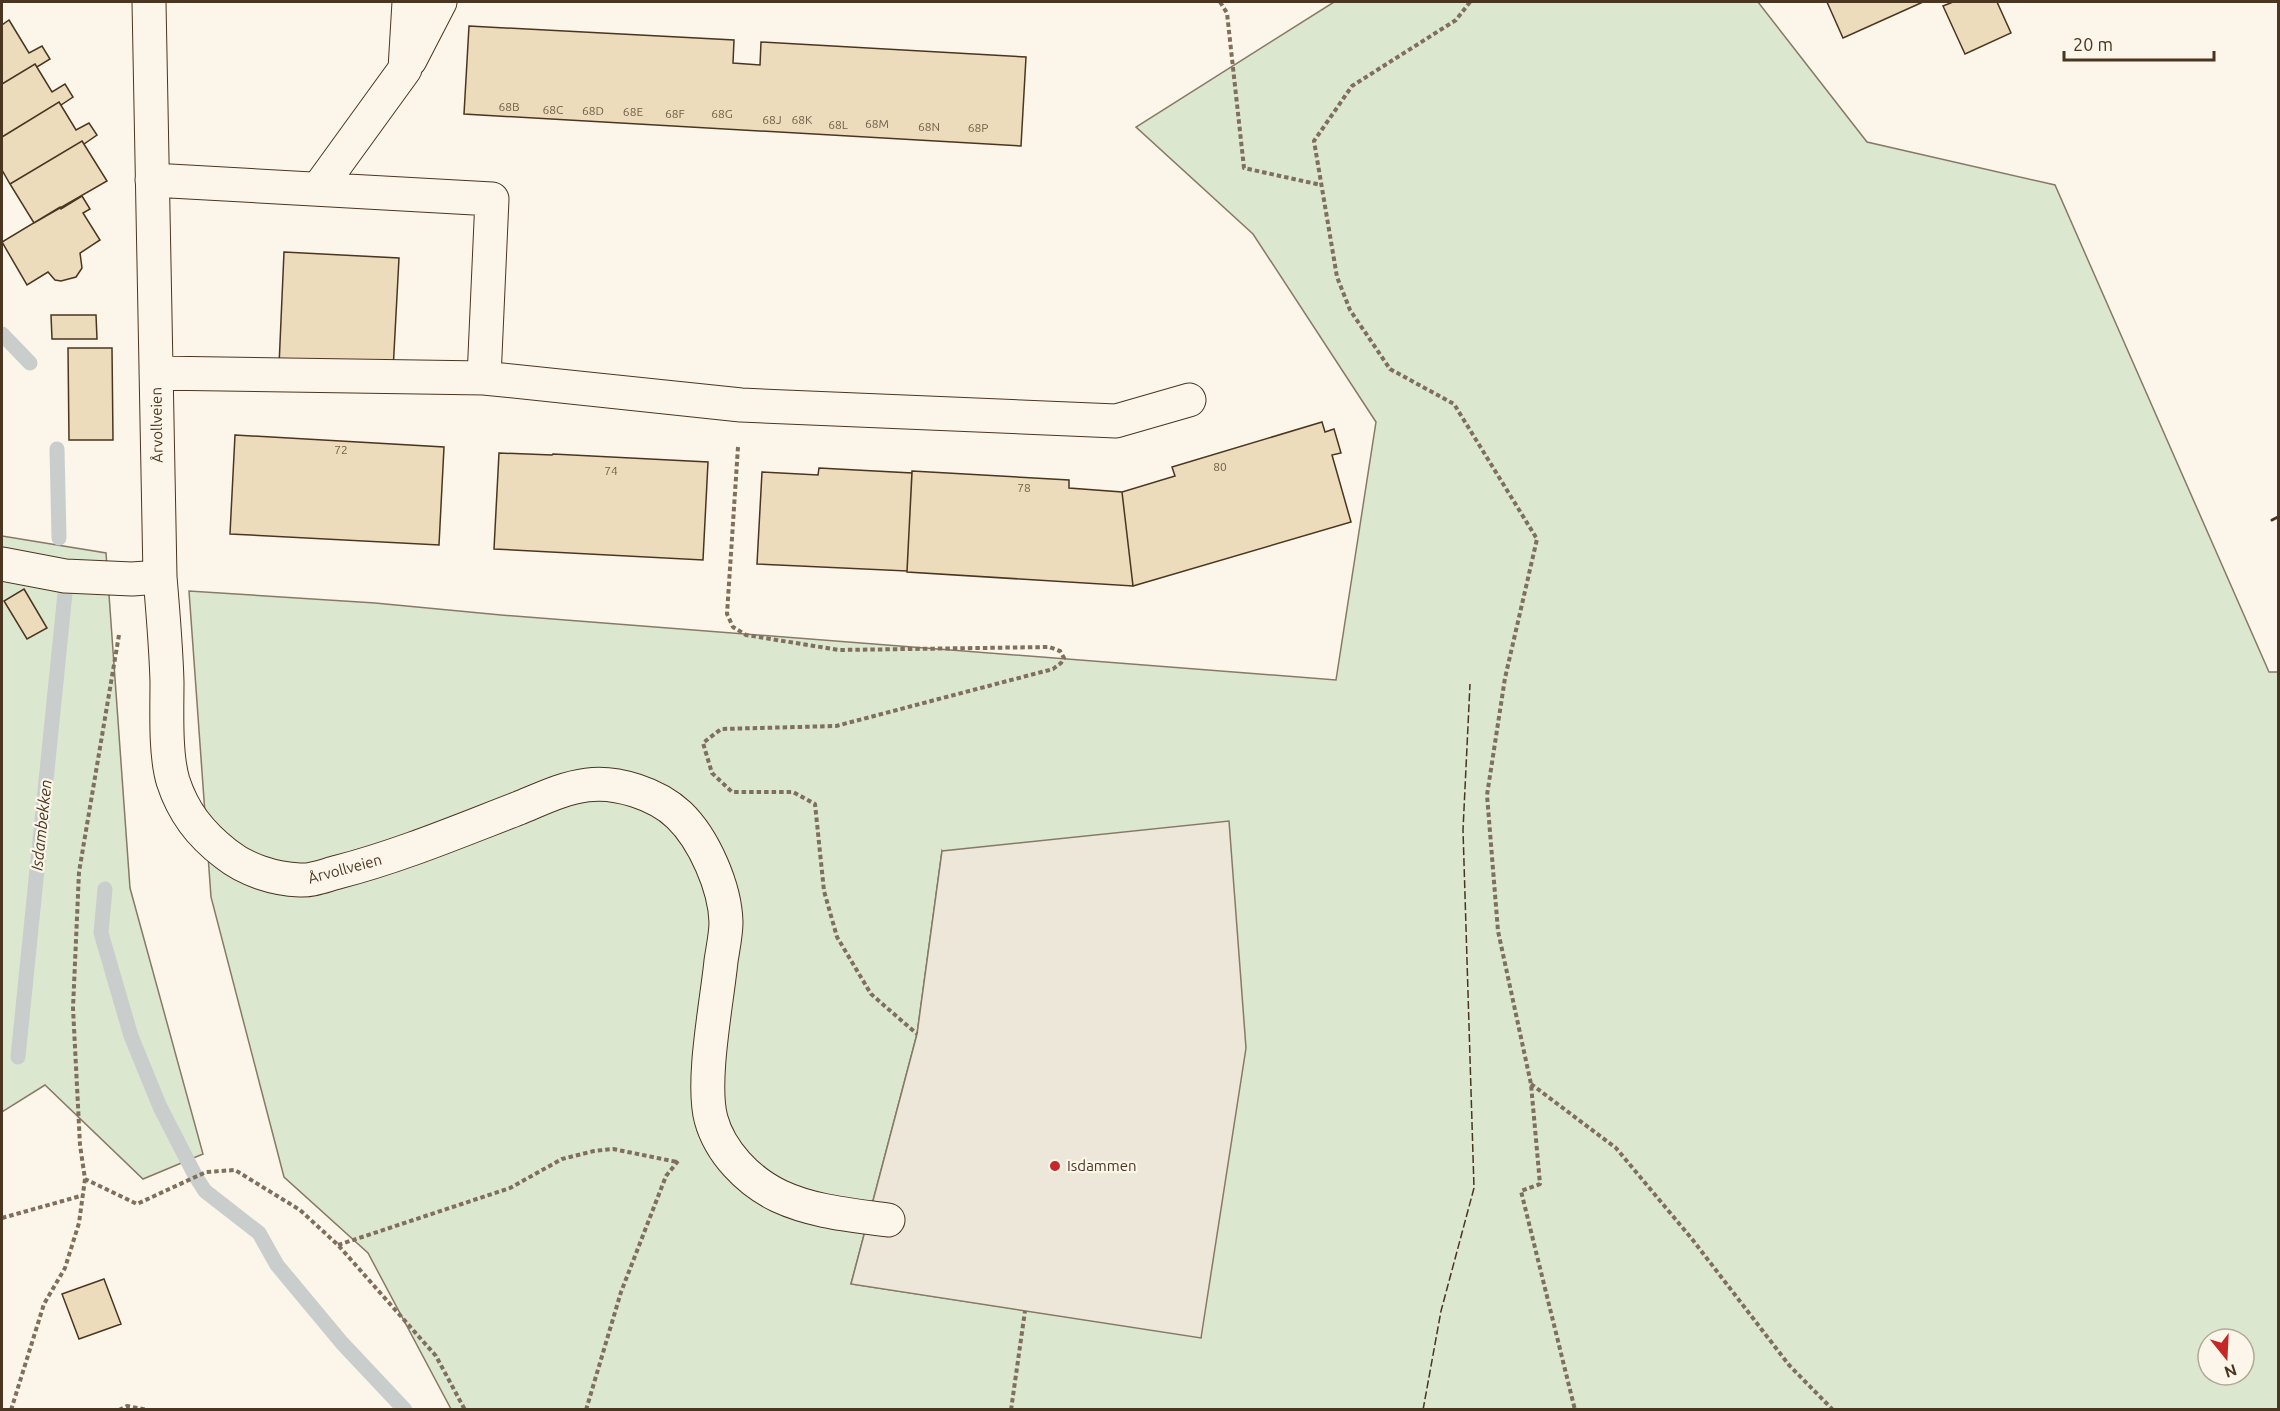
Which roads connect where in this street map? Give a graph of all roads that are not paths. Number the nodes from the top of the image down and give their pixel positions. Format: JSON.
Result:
{"nodes":[{"id":1,"x":149,"y":2,"type":"edge"},
{"id":2,"x":408,"y":2,"type":"edge"},
{"id":3,"x":440,"y":2,"type":"edge"},
{"id":4,"x":405,"y":69,"type":"junction"},
{"id":5,"x":152,"y":180,"type":"junction"},
{"id":6,"x":318,"y":189,"type":"junction"},
{"id":7,"x":156,"y":373,"type":"junction"},
{"id":8,"x":484,"y":378,"type":"junction"},
{"id":9,"x":1189,"y":400,"type":"dead end"},
{"id":10,"x":2,"y":564,"type":"edge"},
{"id":11,"x":146,"y":578,"type":"junction"},
{"id":12,"x":888,"y":1220,"type":"dead end"}],
"edges":[{"from":1,"to":5,"type":"street","name":"Årvollveien"},
{"from":2,"to":4,"type":"street"},
{"from":3,"to":4,"type":"street"},
{"from":4,"to":6,"type":"street"},
{"from":5,"to":6,"type":"street"},
{"from":5,"to":7,"type":"street","name":"Årvollveien"},
{"from":6,"to":8,"type":"street"},
{"from":7,"to":8,"type":"street"},
{"from":7,"to":11,"type":"street","name":"Årvollveien"},
{"from":8,"to":9,"type":"street"},
{"from":10,"to":11,"type":"street"},
{"from":11,"to":12,"type":"street","name":"Årvollveien"}]}
